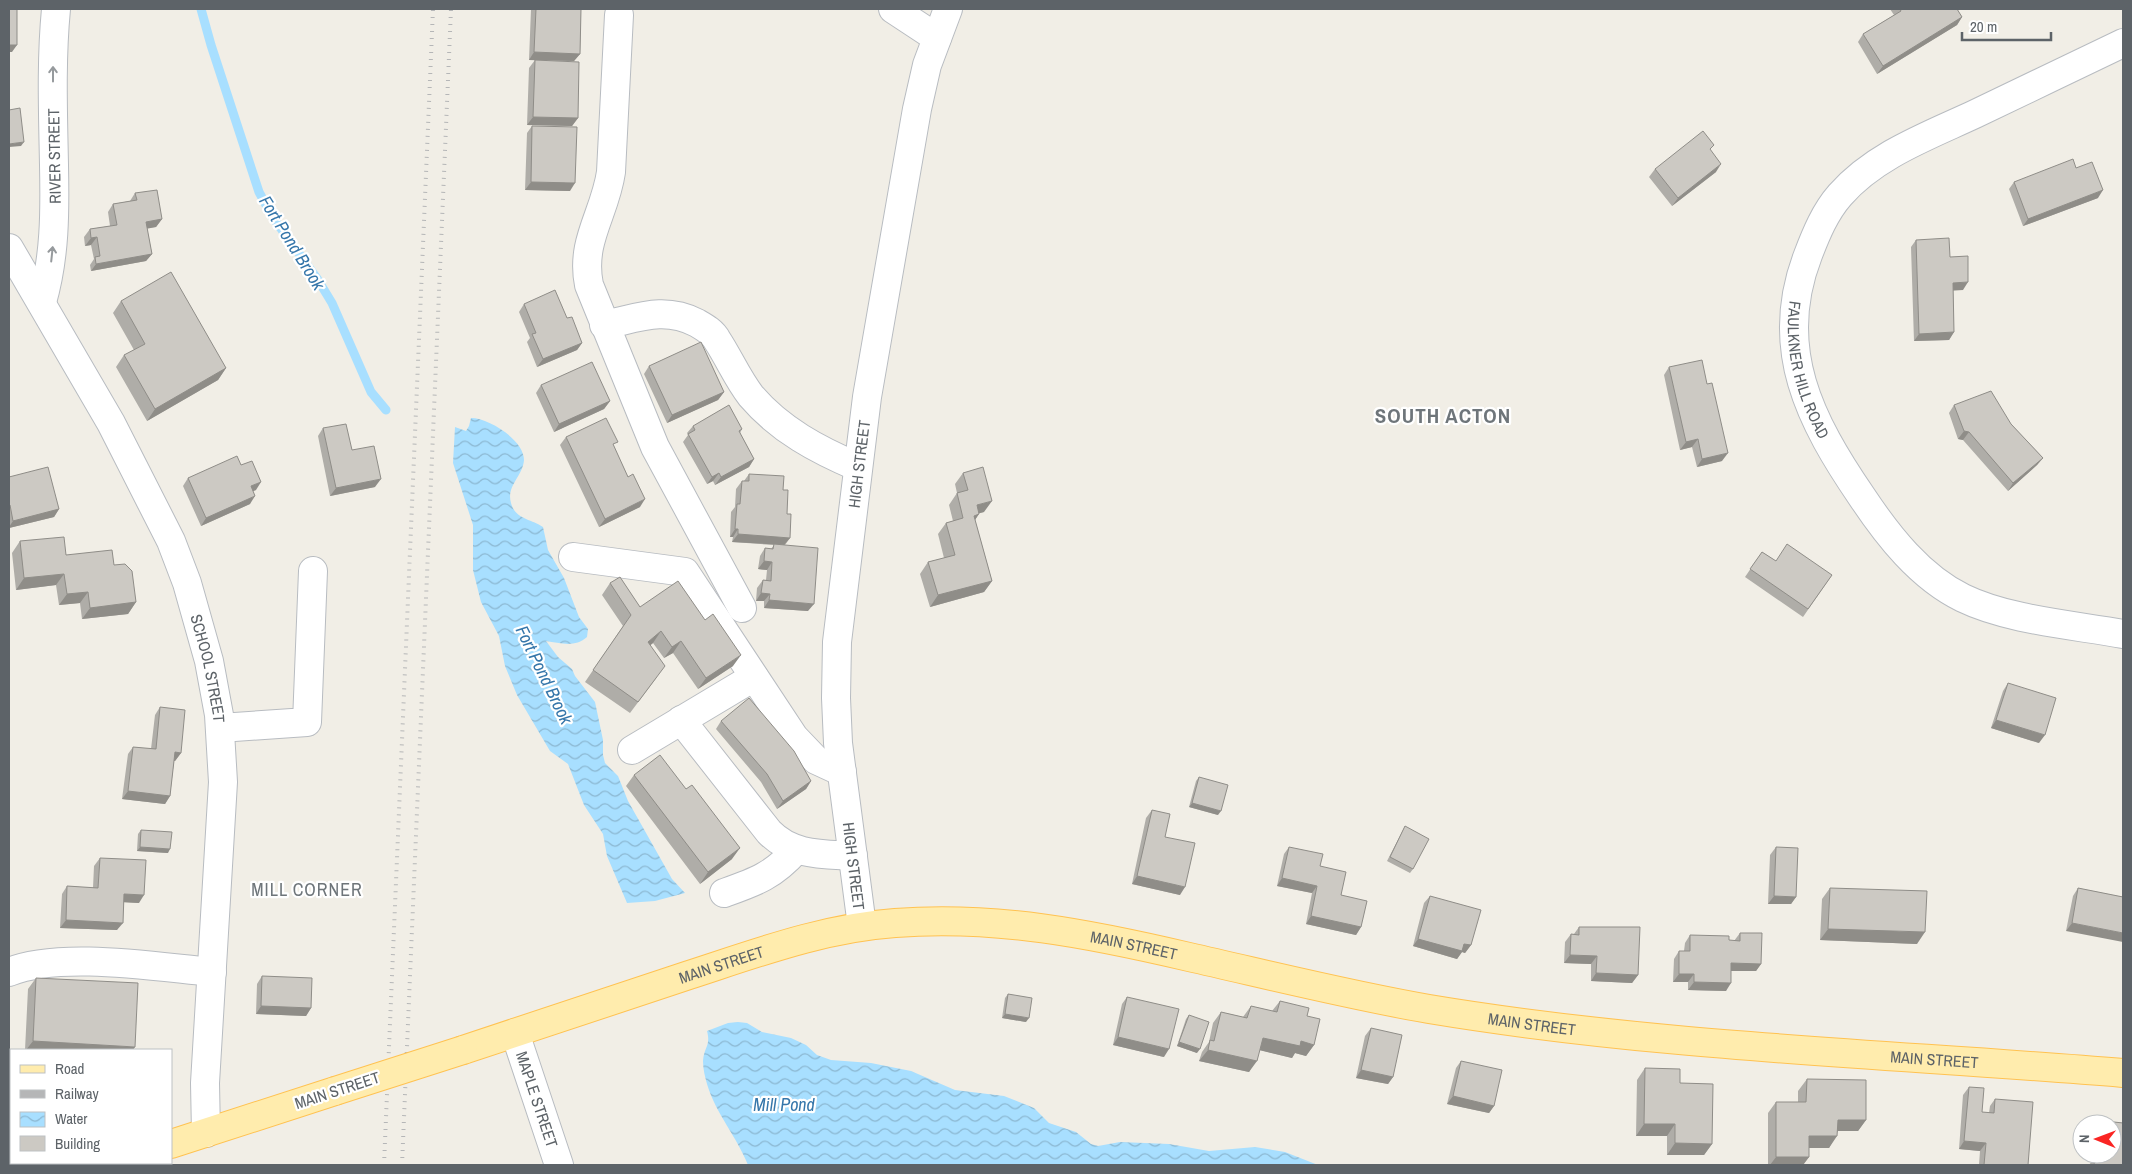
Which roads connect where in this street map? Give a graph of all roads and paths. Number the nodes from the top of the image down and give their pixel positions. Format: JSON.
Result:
{"nodes":[{"id":1,"x":56,"y":9,"type":"edge"},
{"id":2,"x":894,"y":9,"type":"edge"},
{"id":3,"x":948,"y":9,"type":"edge"},
{"id":4,"x":619,"y":15,"type":"dead end"},
{"id":5,"x":937,"y":38,"type":"junction"},
{"id":6,"x":2123,"y":44,"type":"edge"},
{"id":7,"x":9,"y":248,"type":"edge"},
{"id":8,"x":42,"y":302,"type":"junction"},
{"id":9,"x":604,"y":325,"type":"junction"},
{"id":10,"x":858,"y":467,"type":"junction"},
{"id":11,"x":573,"y":557,"type":"dead end"},
{"id":12,"x":313,"y":571,"type":"dead end"},
{"id":13,"x":742,"y":608,"type":"dead end"},
{"id":14,"x":2123,"y":634,"type":"edge"},
{"id":15,"x":754,"y":677,"type":"junction"},
{"id":16,"x":680,"y":720,"type":"junction"},
{"id":17,"x":220,"y":728,"type":"junction"},
{"id":18,"x":632,"y":750,"type":"dead end"},
{"id":19,"x":842,"y":772,"type":"junction"},
{"id":20,"x":796,"y":850,"type":"junction"},
{"id":21,"x":853,"y":856,"type":"junction"},
{"id":22,"x":724,"y":893,"type":"dead end"},
{"id":23,"x":862,"y":926,"type":"junction"},
{"id":24,"x":9,"y":972,"type":"edge"},
{"id":25,"x":212,"y":972,"type":"junction"},
{"id":26,"x":515,"y":1033,"type":"junction"},
{"id":27,"x":2123,"y":1073,"type":"edge"},
{"id":28,"x":206,"y":1133,"type":"junction"},
{"id":29,"x":172,"y":1144,"type":"edge"},
{"id":30,"x":559,"y":1165,"type":"edge"}],
"edges":[{"from":8,"to":1,"type":"street","name":"RIVER STREET","one_way":true},
{"from":2,"to":5,"type":"street"},
{"from":3,"to":5,"type":"street","name":"HIGH STREET"},
{"from":4,"to":9,"type":"street"},
{"from":5,"to":10,"type":"street","name":"HIGH STREET"},
{"from":6,"to":14,"type":"street","name":"FAULKNER HILL ROAD"},
{"from":7,"to":8,"type":"street","name":"SCHOOL STREET"},
{"from":8,"to":17,"type":"street","name":"SCHOOL STREET"},
{"from":9,"to":10,"type":"street"},
{"from":9,"to":13,"type":"street"},
{"from":10,"to":19,"type":"street","name":"HIGH STREET"},
{"from":11,"to":15,"type":"street"},
{"from":12,"to":17,"type":"street"},
{"from":15,"to":16,"type":"street"},
{"from":15,"to":19,"type":"street"},
{"from":16,"to":18,"type":"street"},
{"from":16,"to":20,"type":"street"},
{"from":17,"to":25,"type":"street","name":"SCHOOL STREET"},
{"from":19,"to":21,"type":"street","name":"HIGH STREET"},
{"from":20,"to":21,"type":"street"},
{"from":20,"to":22,"type":"street"},
{"from":21,"to":23,"type":"street","name":"HIGH STREET"},
{"from":23,"to":26,"type":"main road","name":"MAIN STREET"},
{"from":23,"to":27,"type":"main road","name":"MAIN STREET"},
{"from":24,"to":25,"type":"street"},
{"from":25,"to":28,"type":"street","name":"SCHOOL STREET"},
{"from":26,"to":28,"type":"main road","name":"MAIN STREET","bridge":true},
{"from":26,"to":30,"type":"street","name":"MAPLE STREET"},
{"from":28,"to":29,"type":"main road","name":"MAIN STREET"}]}
